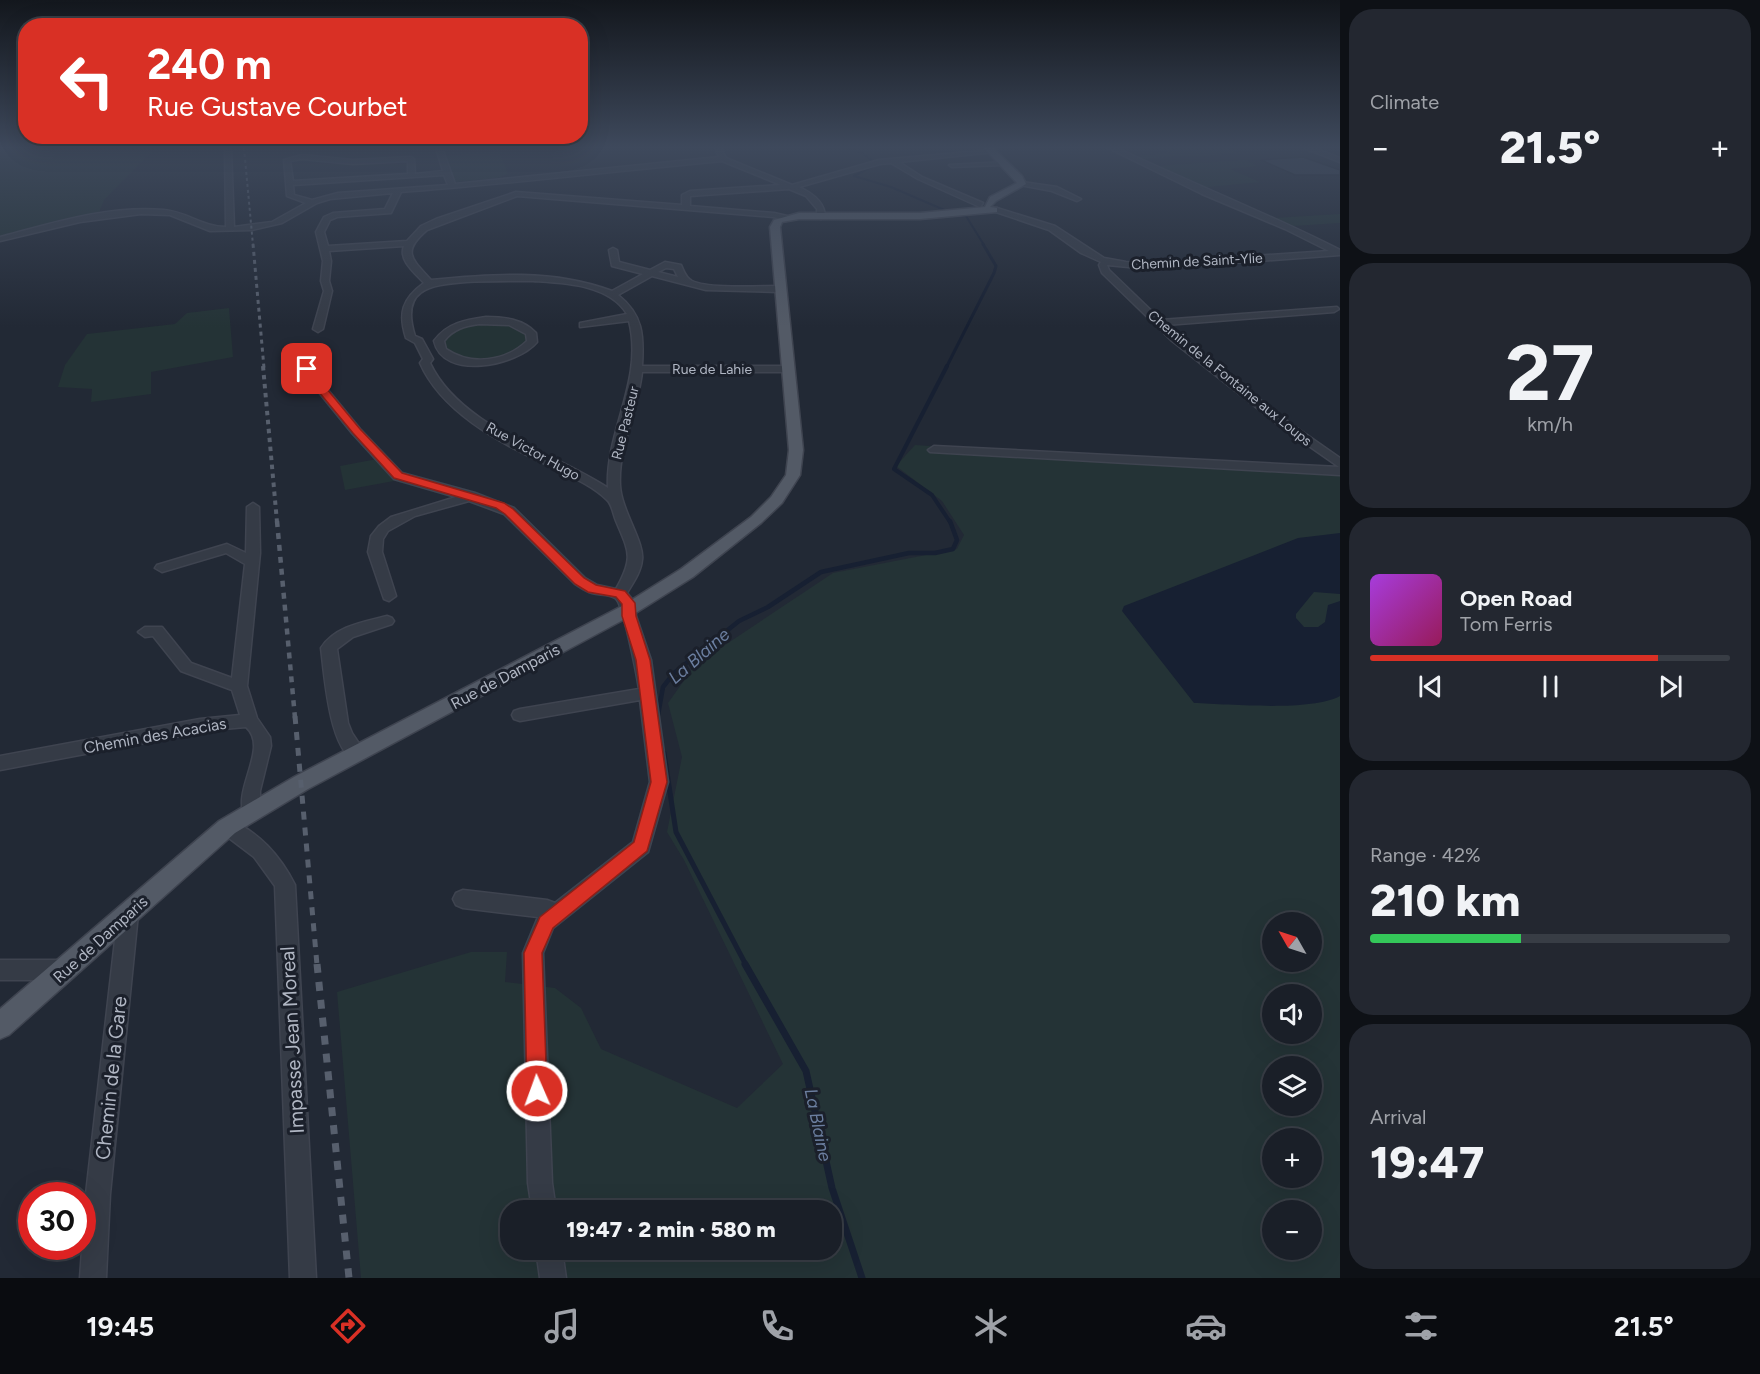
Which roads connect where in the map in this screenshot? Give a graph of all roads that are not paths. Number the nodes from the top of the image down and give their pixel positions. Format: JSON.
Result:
{"nodes":[{"id":1,"x":229,"y":208,"type":"edge"},
{"id":2,"x":303,"y":208,"type":"edge"},
{"id":3,"x":392,"y":208,"type":"edge"},
{"id":4,"x":477,"y":208,"type":"edge"},
{"id":5,"x":671,"y":208,"type":"edge"},
{"id":6,"x":820,"y":208,"type":"edge"},
{"id":7,"x":981,"y":208,"type":"edge"},
{"id":8,"x":988,"y":208,"type":"edge"},
{"id":9,"x":1243,"y":208,"type":"edge"},
{"id":10,"x":686,"y":209,"type":"joint"},
{"id":11,"x":821,"y":217,"type":"junction"},
{"id":12,"x":784,"y":218,"type":"junction"},
{"id":13,"x":230,"y":230,"type":"junction"},
{"id":14,"x":0,"y":239,"type":"edge"},
{"id":15,"x":409,"y":243,"type":"junction"},
{"id":16,"x":325,"y":249,"type":"junction"},
{"id":17,"x":613,"y":250,"type":"dead end"},
{"id":18,"x":1338,"y":254,"type":"edge"},
{"id":19,"x":656,"y":256,"type":"dead end"},
{"id":20,"x":1106,"y":262,"type":"junction"},
{"id":21,"x":668,"y":264,"type":"junction"},
{"id":22,"x":651,"y":274,"type":"junction"},
{"id":23,"x":429,"y":283,"type":"junction"},
{"id":24,"x":690,"y":284,"type":"junction"},
{"id":25,"x":779,"y":289,"type":"junction"},
{"id":26,"x":612,"y":295,"type":"junction"},
{"id":27,"x":1334,"y":309,"type":"dead end"},
{"id":28,"x":633,"y":316,"type":"junction"},
{"id":29,"x":1157,"y":323,"type":"junction"},
{"id":30,"x":583,"y":325,"type":"dead end"},
{"id":31,"x":318,"y":329,"type":"dead end"},
{"id":32,"x":443,"y":336,"type":"junction"},
{"id":33,"x":419,"y":342,"type":"junction"},
{"id":34,"x":456,"y":358,"type":"junction"},
{"id":35,"x":428,"y":359,"type":"junction"},
{"id":36,"x":637,"y":369,"type":"junction"},
{"id":37,"x":787,"y":369,"type":"junction"},
{"id":38,"x":313,"y":372,"type":"dead end"},
{"id":39,"x":934,"y":450,"type":"dead end"},
{"id":40,"x":1340,"y":464,"type":"edge"},
{"id":41,"x":614,"y":469,"type":"junction"},
{"id":42,"x":1340,"y":471,"type":"edge"},
{"id":43,"x":578,"y":476,"type":"junction"},
{"id":44,"x":471,"y":496,"type":"junction"},
{"id":45,"x":614,"y":499,"type":"junction"},
{"id":46,"x":253,"y":507,"type":"dead end"},
{"id":47,"x":252,"y":563,"type":"junction"},
{"id":48,"x":162,"y":568,"type":"dead end"},
{"id":49,"x":389,"y":596,"type":"dead end"},
{"id":50,"x":624,"y":602,"type":"junction"},
{"id":51,"x":387,"y":621,"type":"dead end"},
{"id":52,"x":145,"y":632,"type":"dead end"},
{"id":53,"x":240,"y":686,"type":"junction"},
{"id":54,"x":648,"y":693,"type":"junction"},
{"id":55,"x":519,"y":715,"type":"dead end"},
{"id":56,"x":250,"y":722,"type":"junction"},
{"id":57,"x":357,"y":754,"type":"junction"},
{"id":58,"x":0,"y":763,"type":"edge"},
{"id":59,"x":251,"y":812,"type":"junction"},
{"id":60,"x":227,"y":827,"type":"junction"},
{"id":61,"x":463,"y":899,"type":"dead end"},
{"id":62,"x":557,"y":913,"type":"junction"},
{"id":63,"x":128,"y":914,"type":"junction"},
{"id":64,"x":0,"y":970,"type":"edge"},
{"id":65,"x":65,"y":970,"type":"junction"},
{"id":66,"x":0,"y":1026,"type":"edge"},
{"id":67,"x":543,"y":1200,"type":"edge"},
{"id":68,"x":550,"y":1260,"type":"edge"},
{"id":69,"x":93,"y":1278,"type":"edge"},
{"id":70,"x":303,"y":1278,"type":"edge"},
{"id":71,"x":553,"y":1278,"type":"edge"}],
"edges":[{"from":1,"to":13,"type":"street"},
{"from":2,"to":13,"type":"street"},
{"from":3,"to":16,"type":"street"},
{"from":4,"to":15,"type":"street"},
{"from":5,"to":10,"type":"street"},
{"from":6,"to":11,"type":"street"},
{"from":7,"to":11,"type":"main road"},
{"from":8,"to":20,"type":"street","name":"Chemin de Saint-Ylie"},
{"from":9,"to":18,"type":"street"},
{"from":10,"to":12,"type":"street"},
{"from":11,"to":12,"type":"main road"},
{"from":12,"to":25,"type":"main road","name":"Rue de Damparis"},
{"from":13,"to":14,"type":"street"},
{"from":15,"to":16,"type":"street"},
{"from":15,"to":23,"type":"street"},
{"from":16,"to":31,"type":"street"},
{"from":17,"to":22,"type":"street"},
{"from":18,"to":20,"type":"street","name":"Chemin de Saint-Ylie"},
{"from":19,"to":21,"type":"street"},
{"from":20,"to":29,"type":"street","name":"Chemin de la Fontaine aux Loups"},
{"from":21,"to":22,"type":"street"},
{"from":21,"to":24,"type":"street"},
{"from":22,"to":24,"type":"street"},
{"from":22,"to":26,"type":"street"},
{"from":23,"to":26,"type":"street"},
{"from":23,"to":33,"type":"street","name":"Rue Victor Hugo"},
{"from":24,"to":25,"type":"street"},
{"from":25,"to":37,"type":"main road","name":"Rue de Damparis"},
{"from":26,"to":28,"type":"street"},
{"from":27,"to":29,"type":"street"},
{"from":28,"to":30,"type":"street"},
{"from":28,"to":36,"type":"street","name":"Rue Pasteur"},
{"from":29,"to":40,"type":"street","name":"Chemin de la Fontaine aux Loups"},
{"from":32,"to":33,"type":"street"},
{"from":32,"to":34,"type":"street"},
{"from":32,"to":34,"type":"street"},
{"from":33,"to":35,"type":"street","name":"Rue Victor Hugo"},
{"from":34,"to":35,"type":"street"},
{"from":35,"to":43,"type":"street","name":"Rue Victor Hugo"},
{"from":36,"to":37,"type":"street","name":"Rue de Lahie"},
{"from":36,"to":41,"type":"street","name":"Rue Pasteur"},
{"from":37,"to":50,"type":"main road","name":"Rue de Damparis"},
{"from":38,"to":44,"type":"street"},
{"from":39,"to":42,"type":"street"},
{"from":41,"to":43,"type":"street"},
{"from":41,"to":45,"type":"street","name":"Rue Pasteur"},
{"from":43,"to":45,"type":"street","name":"Rue Victor Hugo"},
{"from":44,"to":49,"type":"street"},
{"from":44,"to":50,"type":"street"},
{"from":45,"to":50,"type":"street","name":"Rue Pasteur"},
{"from":46,"to":47,"type":"street"},
{"from":47,"to":48,"type":"street"},
{"from":47,"to":53,"type":"street"},
{"from":50,"to":54,"type":"street"},
{"from":50,"to":57,"type":"main road","name":"Rue de Damparis"},
{"from":51,"to":57,"type":"street"},
{"from":52,"to":53,"type":"street"},
{"from":53,"to":56,"type":"street"},
{"from":54,"to":55,"type":"street"},
{"from":54,"to":62,"type":"street"},
{"from":56,"to":58,"type":"street","name":"Chemin des Acacias"},
{"from":56,"to":59,"type":"street","name":"Chemin des Acacias"},
{"from":57,"to":59,"type":"main road","name":"Rue de Damparis"},
{"from":59,"to":60,"type":"main road","name":"Rue de Damparis"},
{"from":60,"to":63,"type":"main road","name":"Rue de Damparis"},
{"from":60,"to":70,"type":"street","name":"Impasse Jean Moreal"},
{"from":61,"to":62,"type":"street"},
{"from":62,"to":67,"type":"street"},
{"from":63,"to":65,"type":"main road","name":"Rue de Damparis"},
{"from":63,"to":69,"type":"street","name":"Chemin de la Gare"},
{"from":64,"to":65,"type":"street"},
{"from":65,"to":66,"type":"main road","name":"Rue de Damparis"},
{"from":68,"to":71,"type":"street"}]}
